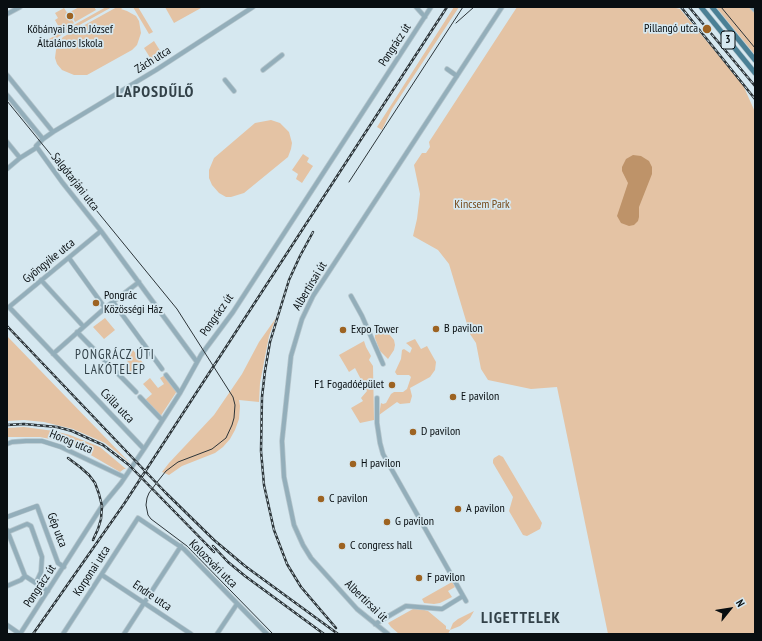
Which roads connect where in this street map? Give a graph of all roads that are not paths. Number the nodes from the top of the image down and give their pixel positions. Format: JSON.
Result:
{"nodes":[{"id":1,"x":20,"y":7,"type":"edge"},
{"id":2,"x":253,"y":7,"type":"edge"},
{"id":3,"x":416,"y":7,"type":"edge"},
{"id":4,"x":431,"y":7,"type":"edge"},
{"id":5,"x":502,"y":7,"type":"edge"},
{"id":6,"x":701,"y":7,"type":"edge"},
{"id":7,"x":712,"y":7,"type":"edge"},
{"id":8,"x":752,"y":7,"type":"edge"},
{"id":9,"x":755,"y":10,"type":"edge"},
{"id":10,"x":7,"y":14,"type":"edge"},
{"id":11,"x":425,"y":17,"type":"junction"},
{"id":12,"x":282,"y":55,"type":"dead end"},
{"id":13,"x":755,"y":60,"type":"edge"},
{"id":14,"x":447,"y":69,"type":"dead end"},
{"id":15,"x":263,"y":70,"type":"dead end"},
{"id":16,"x":755,"y":73,"type":"edge"},
{"id":17,"x":7,"y":74,"type":"edge"},
{"id":18,"x":457,"y":76,"type":"junction"},
{"id":19,"x":225,"y":80,"type":"dead end"},
{"id":20,"x":234,"y":91,"type":"dead end"},
{"id":21,"x":7,"y":95,"type":"edge"},
{"id":22,"x":53,"y":132,"type":"junction"},
{"id":23,"x":43,"y":139,"type":"junction"},
{"id":24,"x":7,"y":142,"type":"edge"},
{"id":25,"x":36,"y":148,"type":"junction"},
{"id":26,"x":20,"y":158,"type":"junction"},
{"id":27,"x":7,"y":169,"type":"edge"},
{"id":28,"x":101,"y":231,"type":"junction"},
{"id":29,"x":69,"y":258,"type":"junction"},
{"id":30,"x":41,"y":280,"type":"junction"},
{"id":31,"x":139,"y":282,"type":"junction"},
{"id":32,"x":351,"y":296,"type":"dead end"},
{"id":33,"x":113,"y":302,"type":"junction"},
{"id":34,"x":9,"y":307,"type":"joint"},
{"id":35,"x":105,"y":308,"type":"junction"},
{"id":36,"x":83,"y":326,"type":"junction"},
{"id":37,"x":77,"y":332,"type":"junction"},
{"id":38,"x":53,"y":354,"type":"junction"},
{"id":39,"x":197,"y":362,"type":"junction"},
{"id":40,"x":383,"y":364,"type":"dead end"},
{"id":41,"x":161,"y":369,"type":"dead end"},
{"id":42,"x":166,"y":375,"type":"dead end"},
{"id":43,"x":136,"y":392,"type":"dead end"},
{"id":44,"x":180,"y":393,"type":"junction"},
{"id":45,"x":140,"y":397,"type":"dead end"},
{"id":46,"x":377,"y":398,"type":"dead end"},
{"id":47,"x":162,"y":420,"type":"junction"},
{"id":48,"x":7,"y":444,"type":"edge"},
{"id":49,"x":144,"y":448,"type":"junction"},
{"id":50,"x":124,"y":477,"type":"junction"},
{"id":51,"x":7,"y":517,"type":"edge"},
{"id":52,"x":138,"y":518,"type":"joint"},
{"id":53,"x":7,"y":531,"type":"edge"},
{"id":54,"x":181,"y":546,"type":"junction"},
{"id":55,"x":64,"y":566,"type":"junction"},
{"id":56,"x":102,"y":575,"type":"junction"},
{"id":57,"x":25,"y":576,"type":"junction"},
{"id":58,"x":36,"y":583,"type":"junction"},
{"id":59,"x":7,"y":586,"type":"edge"},
{"id":60,"x":48,"y":591,"type":"junction"},
{"id":61,"x":144,"y":603,"type":"junction"},
{"id":62,"x":238,"y":604,"type":"junction"},
{"id":63,"x":374,"y":624,"type":"junction"},
{"id":64,"x":7,"y":625,"type":"edge"},
{"id":65,"x":20,"y":634,"type":"edge"},
{"id":66,"x":63,"y":634,"type":"edge"},
{"id":67,"x":124,"y":634,"type":"edge"},
{"id":68,"x":191,"y":634,"type":"edge"},
{"id":69,"x":217,"y":634,"type":"edge"},
{"id":70,"x":267,"y":634,"type":"edge"},
{"id":71,"x":388,"y":634,"type":"edge"}],
"edges":[{"from":1,"to":10,"type":"street"},
{"from":2,"to":22,"type":"street","name":"Zách utca"},
{"from":3,"to":11,"type":"street"},
{"from":4,"to":11,"type":"street","name":"Pongrácz út"},
{"from":5,"to":18,"type":"street","name":"Albertirsai út"},
{"from":6,"to":16,"type":"main road","number":"3"},
{"from":7,"to":13,"type":"main road","number":"3"},
{"from":8,"to":9,"type":"street"},
{"from":11,"to":39,"type":"street","name":"Pongrácz út"},
{"from":12,"to":15,"type":"street"},
{"from":14,"to":18,"type":"street"},
{"from":17,"to":22,"type":"street"},
{"from":18,"to":63,"type":"street","name":"Albertirsai út"},
{"from":19,"to":20,"type":"street"},
{"from":21,"to":23,"type":"street"},
{"from":22,"to":23,"type":"street","name":"Zách utca"},
{"from":23,"to":25,"type":"street","name":"Salgótarjáni utca"},
{"from":24,"to":26,"type":"street"},
{"from":25,"to":26,"type":"street"},
{"from":25,"to":28,"type":"street","name":"Salgótarjáni utca"},
{"from":26,"to":27,"type":"street"},
{"from":28,"to":29,"type":"street","name":"Gyöngyike utca"},
{"from":28,"to":31,"type":"street","name":"Salgótarjáni utca"},
{"from":29,"to":30,"type":"street","name":"Gyöngyike utca"},
{"from":29,"to":35,"type":"street"},
{"from":30,"to":34,"type":"street","name":"Gyöngyike utca"},
{"from":30,"to":36,"type":"street"},
{"from":31,"to":33,"type":"street"},
{"from":31,"to":39,"type":"street","name":"Salgótarjáni utca"},
{"from":32,"to":40,"type":"street"},
{"from":33,"to":35,"type":"street"},
{"from":33,"to":41,"type":"street"},
{"from":34,"to":38,"type":"street","name":"Csilla utca"},
{"from":35,"to":36,"type":"street"},
{"from":36,"to":37,"type":"street"},
{"from":37,"to":38,"type":"street"},
{"from":37,"to":43,"type":"street"},
{"from":38,"to":49,"type":"street","name":"Csilla utca"},
{"from":39,"to":44,"type":"street","name":"Pongrácz út"},
{"from":42,"to":44,"type":"street"},
{"from":44,"to":47,"type":"street","name":"Pongrácz út"},
{"from":45,"to":47,"type":"street"},
{"from":46,"to":63,"type":"street"},
{"from":47,"to":49,"type":"street","name":"Pongrácz út"},
{"from":48,"to":50,"type":"street","name":"Horog utca"},
{"from":49,"to":50,"type":"street","name":"Pongrácz út"},
{"from":50,"to":55,"type":"street","name":"Pongrácz út"},
{"from":51,"to":55,"type":"street","name":"Gép utca"},
{"from":52,"to":54,"type":"street","name":"Kolozsvári utca"},
{"from":52,"to":56,"type":"street","name":"Korponai utca"},
{"from":53,"to":57,"type":"street"},
{"from":53,"to":58,"type":"street"},
{"from":54,"to":61,"type":"street"},
{"from":54,"to":62,"type":"street","name":"Kolozsvári utca"},
{"from":55,"to":60,"type":"street","name":"Pongrácz út"},
{"from":56,"to":61,"type":"street","name":"Endre utca"},
{"from":56,"to":66,"type":"street","name":"Korponai utca"},
{"from":57,"to":58,"type":"street"},
{"from":57,"to":59,"type":"street"},
{"from":58,"to":60,"type":"street"},
{"from":60,"to":65,"type":"street","name":"Pongrácz út"},
{"from":61,"to":67,"type":"street"},
{"from":61,"to":68,"type":"street","name":"Endre utca"},
{"from":62,"to":69,"type":"street"},
{"from":62,"to":70,"type":"street","name":"Kolozsvári utca"},
{"from":63,"to":71,"type":"street","name":"Albertirsai út"},
{"from":64,"to":65,"type":"street"}]}
